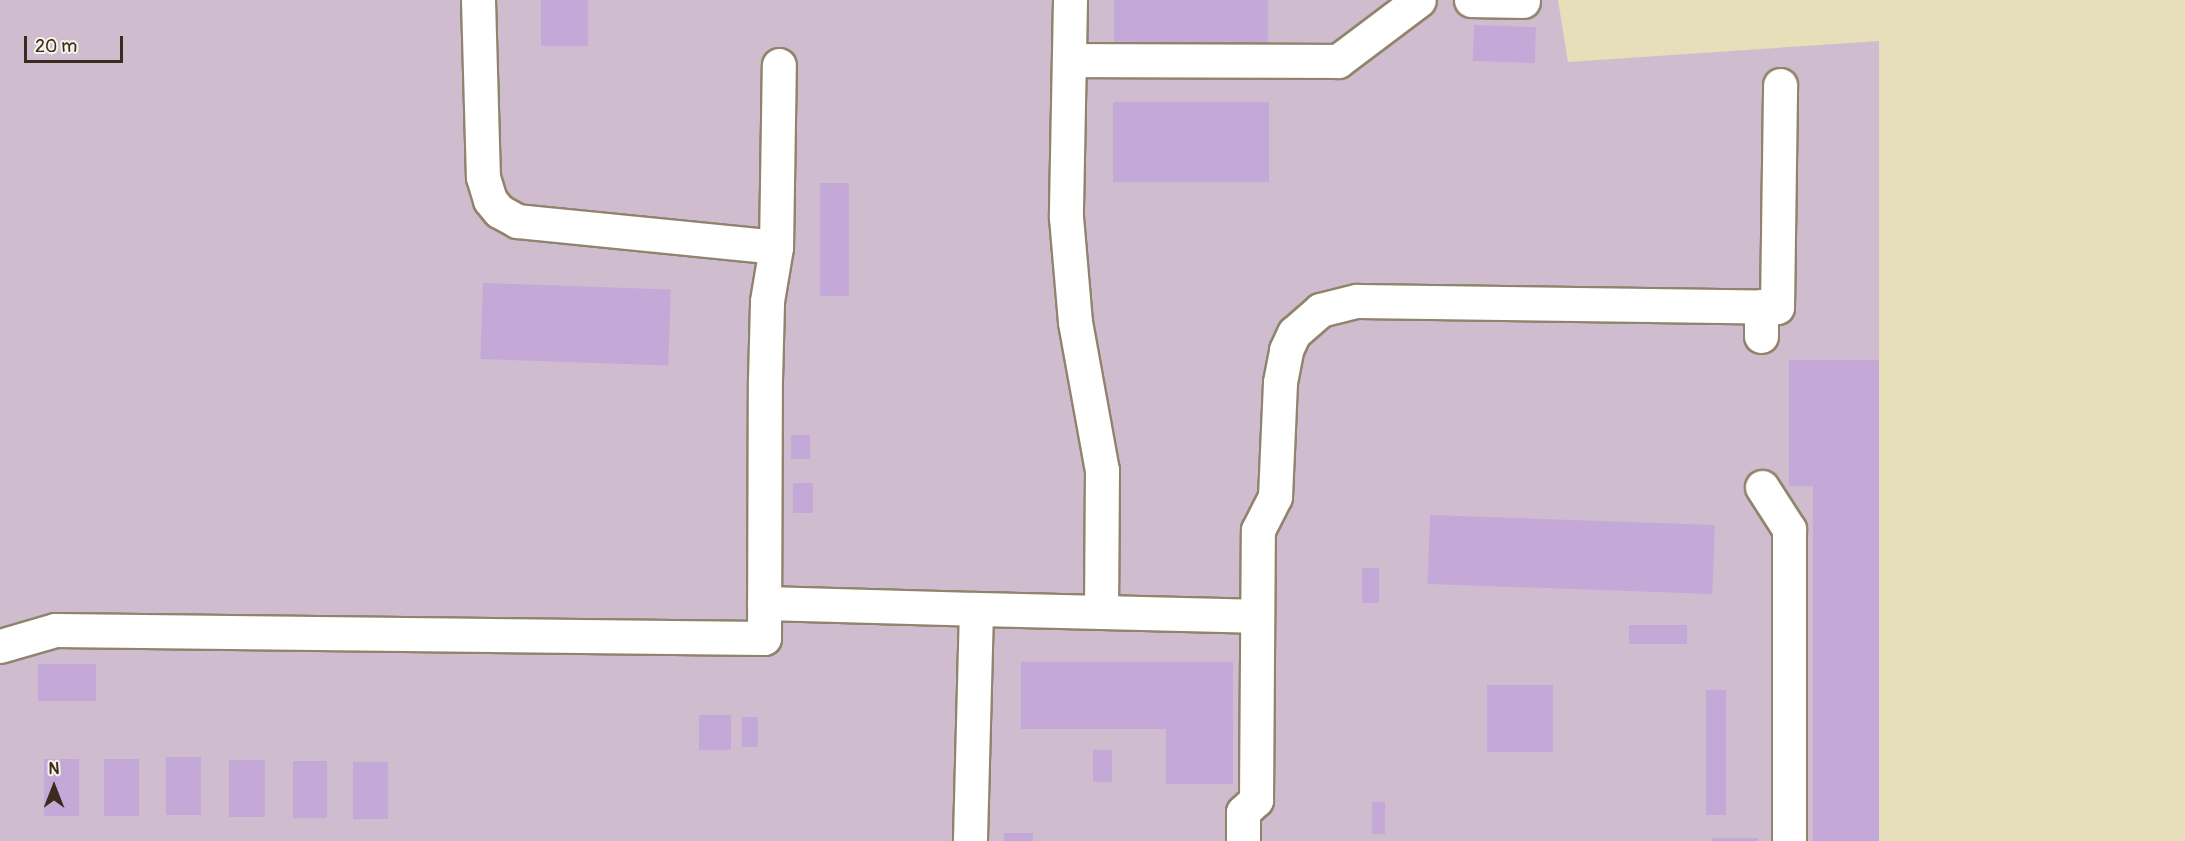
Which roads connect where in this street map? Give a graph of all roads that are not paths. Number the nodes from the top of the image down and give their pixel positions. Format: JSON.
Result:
{"nodes":[{"id":1,"x":478,"y":0,"type":"edge"},
{"id":2,"x":1071,"y":0,"type":"edge"},
{"id":3,"x":1419,"y":0,"type":"edge"},
{"id":4,"x":1471,"y":0,"type":"edge"},
{"id":5,"x":1523,"y":1,"type":"edge"},
{"id":6,"x":1069,"y":60,"type":"junction"},
{"id":7,"x":780,"y":65,"type":"dead end"},
{"id":8,"x":1780,"y":85,"type":"dead end"},
{"id":9,"x":776,"y":247,"type":"junction"},
{"id":10,"x":1762,"y":487,"type":"dead end"},
{"id":11,"x":764,"y":603,"type":"junction"},
{"id":12,"x":976,"y":609,"type":"junction"},
{"id":13,"x":1101,"y":612,"type":"junction"},
{"id":14,"x":1257,"y":616,"type":"junction"},
{"id":15,"x":0,"y":646,"type":"edge"},
{"id":16,"x":970,"y":841,"type":"edge"},
{"id":17,"x":1243,"y":841,"type":"edge"},
{"id":18,"x":1789,"y":841,"type":"edge"}],
"edges":[{"from":1,"to":9,"type":"lane"},
{"from":2,"to":6,"type":"lane"},
{"from":3,"to":6,"type":"lane"},
{"from":4,"to":5,"type":"lane"},
{"from":6,"to":13,"type":"lane"},
{"from":7,"to":9,"type":"lane"},
{"from":8,"to":14,"type":"lane"},
{"from":9,"to":11,"type":"lane"},
{"from":10,"to":18,"type":"lane"},
{"from":11,"to":12,"type":"lane"},
{"from":11,"to":15,"type":"lane"},
{"from":12,"to":13,"type":"lane"},
{"from":12,"to":16,"type":"lane"},
{"from":13,"to":14,"type":"lane"},
{"from":14,"to":17,"type":"lane"}]}
